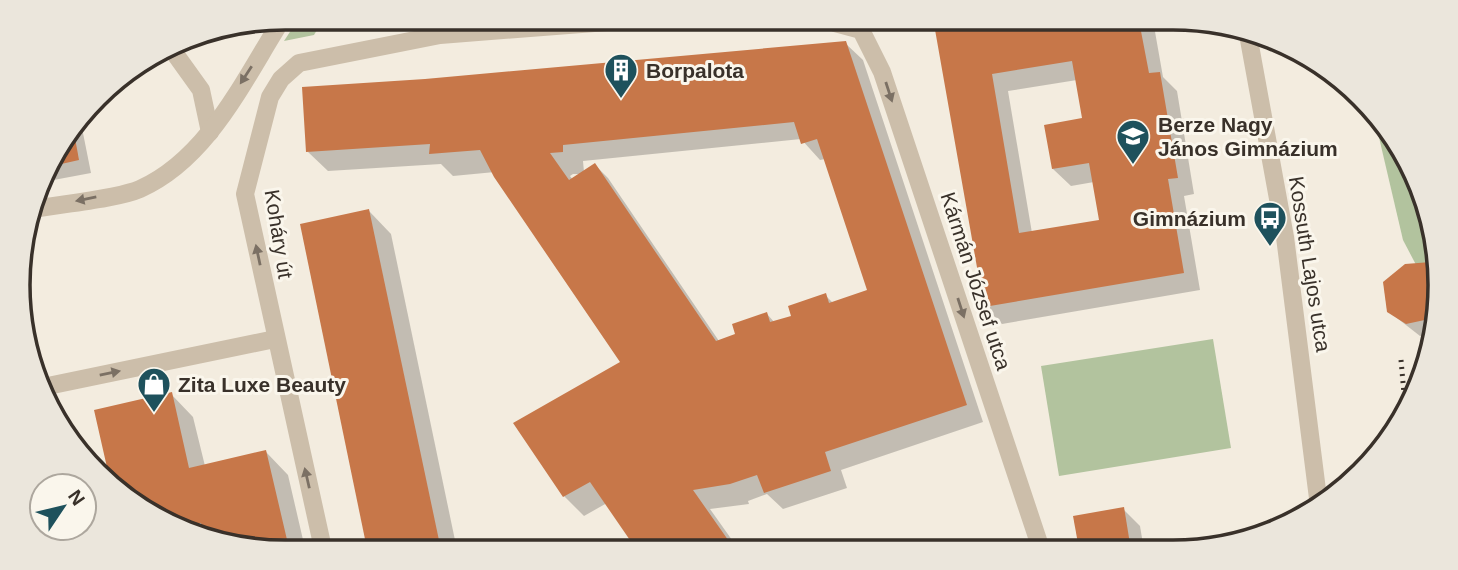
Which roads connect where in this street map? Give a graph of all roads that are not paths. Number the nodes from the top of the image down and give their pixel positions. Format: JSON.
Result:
{"nodes":[{"id":1,"x":275,"y":30,"type":"edge"},
{"id":2,"x":468,"y":30,"type":"edge"},
{"id":3,"x":861,"y":30,"type":"edge"},
{"id":4,"x":1249,"y":41,"type":"edge"},
{"id":5,"x":175,"y":54,"type":"edge"},
{"id":6,"x":210,"y":132,"type":"junction"},
{"id":7,"x":42,"y":208,"type":"edge"},
{"id":8,"x":275,"y":339,"type":"junction"},
{"id":9,"x":50,"y":386,"type":"edge"},
{"id":10,"x":1318,"y":495,"type":"edge"},
{"id":11,"x":321,"y":540,"type":"edge"},
{"id":12,"x":1038,"y":540,"type":"edge"}],
"edges":[{"from":1,"to":6,"type":"street","one_way":true},
{"from":8,"to":2,"type":"street","name":"Koháry út","one_way":true},
{"from":3,"to":12,"type":"street","name":"Kármán József utca","one_way":true},
{"from":4,"to":10,"type":"street","name":"Kossuth Lajos utca"},
{"from":5,"to":6,"type":"street"},
{"from":6,"to":7,"type":"street","one_way":true},
{"from":9,"to":8,"type":"street","one_way":true},
{"from":11,"to":8,"type":"street","name":"Koháry út","one_way":true}]}
